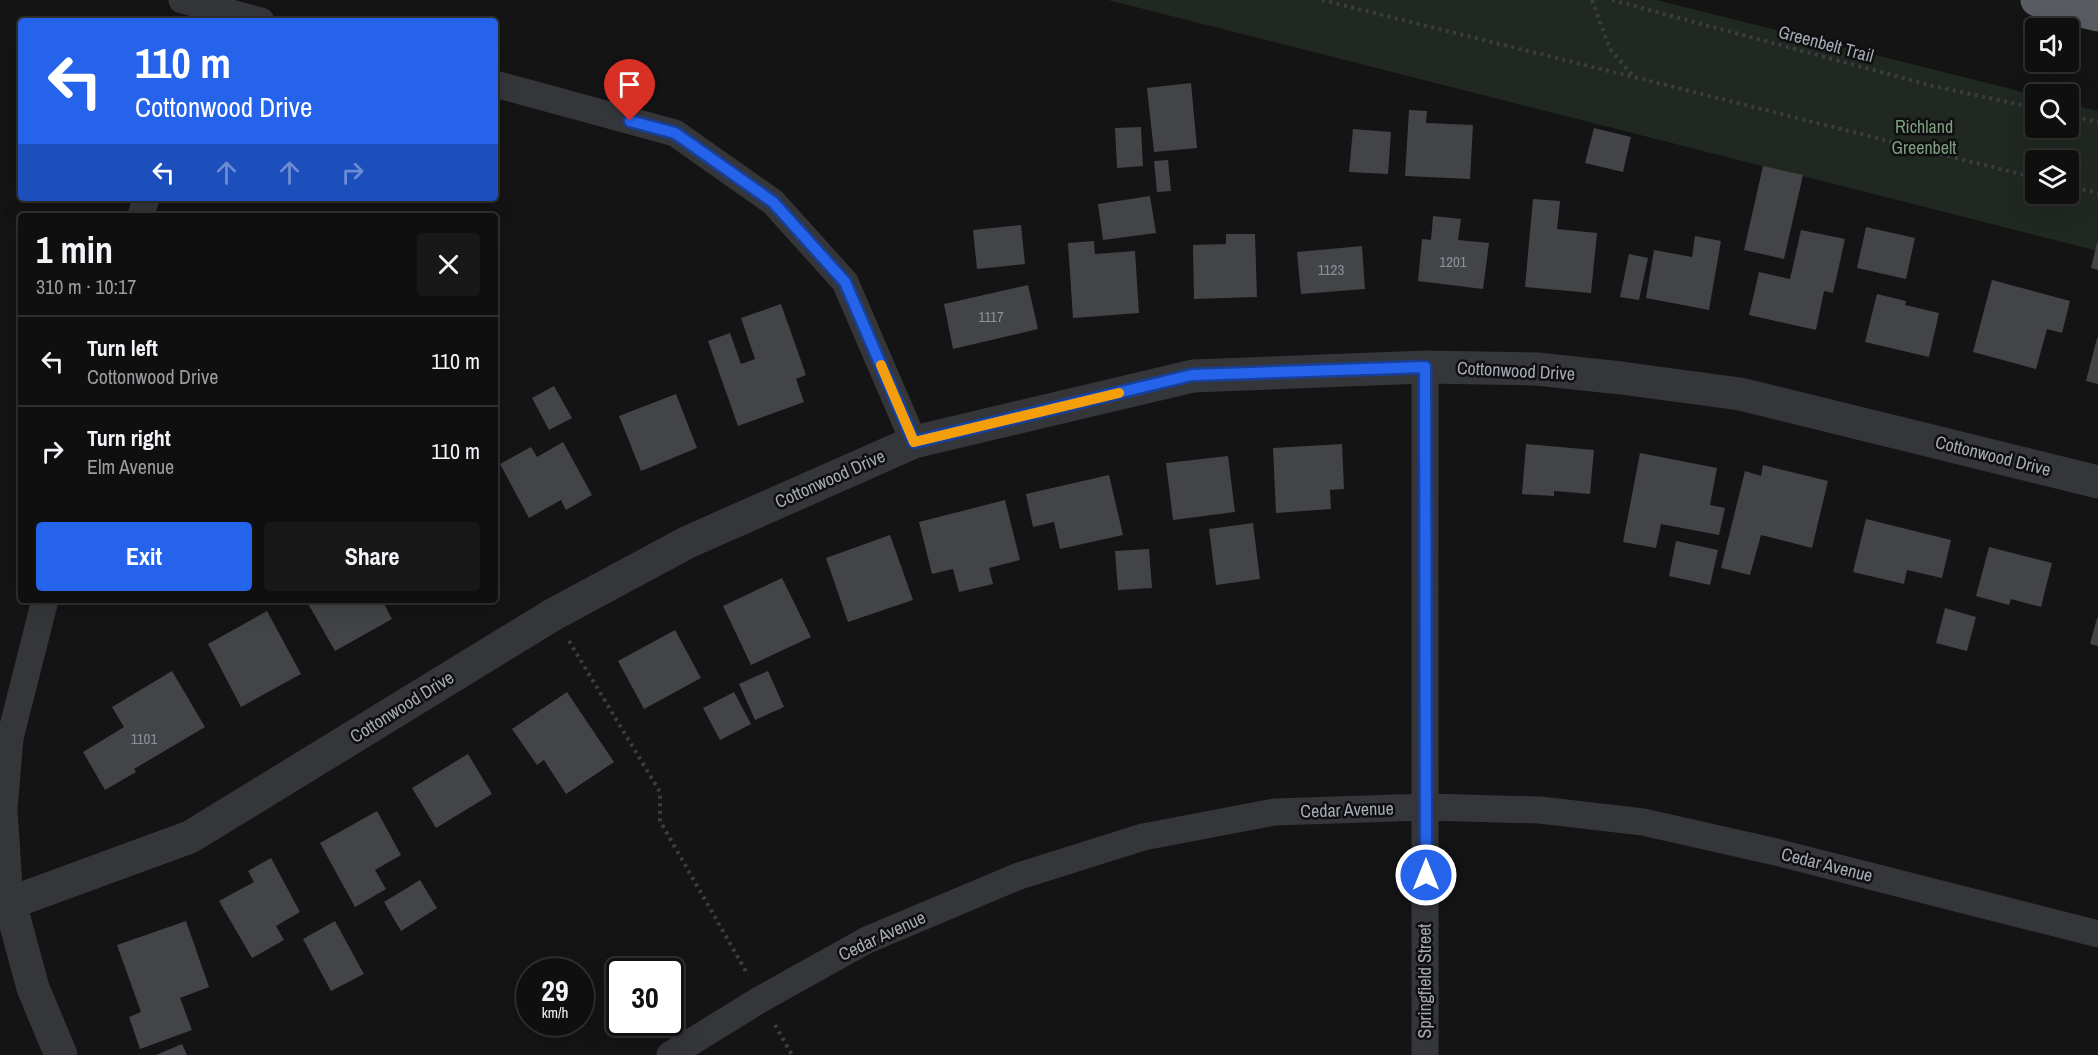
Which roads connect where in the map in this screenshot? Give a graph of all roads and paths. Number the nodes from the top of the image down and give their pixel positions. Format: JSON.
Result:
{"nodes":[{"id":1,"x":1322,"y":0,"type":"edge"},
{"id":2,"x":1592,"y":0,"type":"edge"},
{"id":3,"x":1612,"y":0,"type":"edge"},
{"id":4,"x":2037,"y":0,"type":"edge"},
{"id":5,"x":189,"y":8,"type":"edge"},
{"id":6,"x":2098,"y":15,"type":"edge"},
{"id":7,"x":244,"y":18,"type":"edge"},
{"id":8,"x":1634,"y":77,"type":"junction"},
{"id":9,"x":498,"y":85,"type":"edge"},
{"id":10,"x":2025,"y":106,"type":"edge"},
{"id":11,"x":2079,"y":118,"type":"edge"},
{"id":12,"x":2098,"y":122,"type":"edge"},
{"id":13,"x":2025,"y":175,"type":"edge"},
{"id":14,"x":2079,"y":189,"type":"edge"},
{"id":15,"x":2098,"y":194,"type":"edge"},
{"id":16,"x":1425,"y":367,"type":"junction"},
{"id":17,"x":914,"y":442,"type":"junction"},
{"id":18,"x":2098,"y":482,"type":"edge"},
{"id":19,"x":44,"y":603,"type":"edge"},
{"id":20,"x":569,"y":640,"type":"dead end"},
{"id":21,"x":1426,"y":807,"type":"junction"},
{"id":22,"x":5,"y":904,"type":"edge"},
{"id":23,"x":2098,"y":934,"type":"edge"},
{"id":24,"x":748,"y":975,"type":"dead end"},
{"id":25,"x":773,"y":1022,"type":"dead end"},
{"id":26,"x":61,"y":1055,"type":"edge"},
{"id":27,"x":670,"y":1055,"type":"edge"},
{"id":28,"x":792,"y":1055,"type":"edge"},
{"id":29,"x":1425,"y":1055,"type":"edge"}],
"edges":[{"from":1,"to":8,"type":"path"},
{"from":2,"to":8,"type":"path"},
{"from":3,"to":10,"type":"path","name":"Greenbelt Trail"},
{"from":4,"to":6,"type":"highway"},
{"from":5,"to":7,"type":"street"},
{"from":8,"to":13,"type":"path"},
{"from":9,"to":17,"type":"street"},
{"from":11,"to":12,"type":"path"},
{"from":14,"to":15,"type":"path"},
{"from":16,"to":17,"type":"street","name":"Cottonwood Drive"},
{"from":16,"to":18,"type":"street","name":"Cottonwood Drive"},
{"from":16,"to":21,"type":"street","name":"Springfield Street"},
{"from":17,"to":22,"type":"street","name":"Cottonwood Drive"},
{"from":19,"to":22,"type":"street"},
{"from":20,"to":24,"type":"path"},
{"from":21,"to":23,"type":"street","name":"Cedar Avenue"},
{"from":21,"to":27,"type":"street","name":"Cedar Avenue"},
{"from":21,"to":29,"type":"street","name":"Springfield Street"},
{"from":22,"to":26,"type":"street"},
{"from":25,"to":28,"type":"path"}]}
